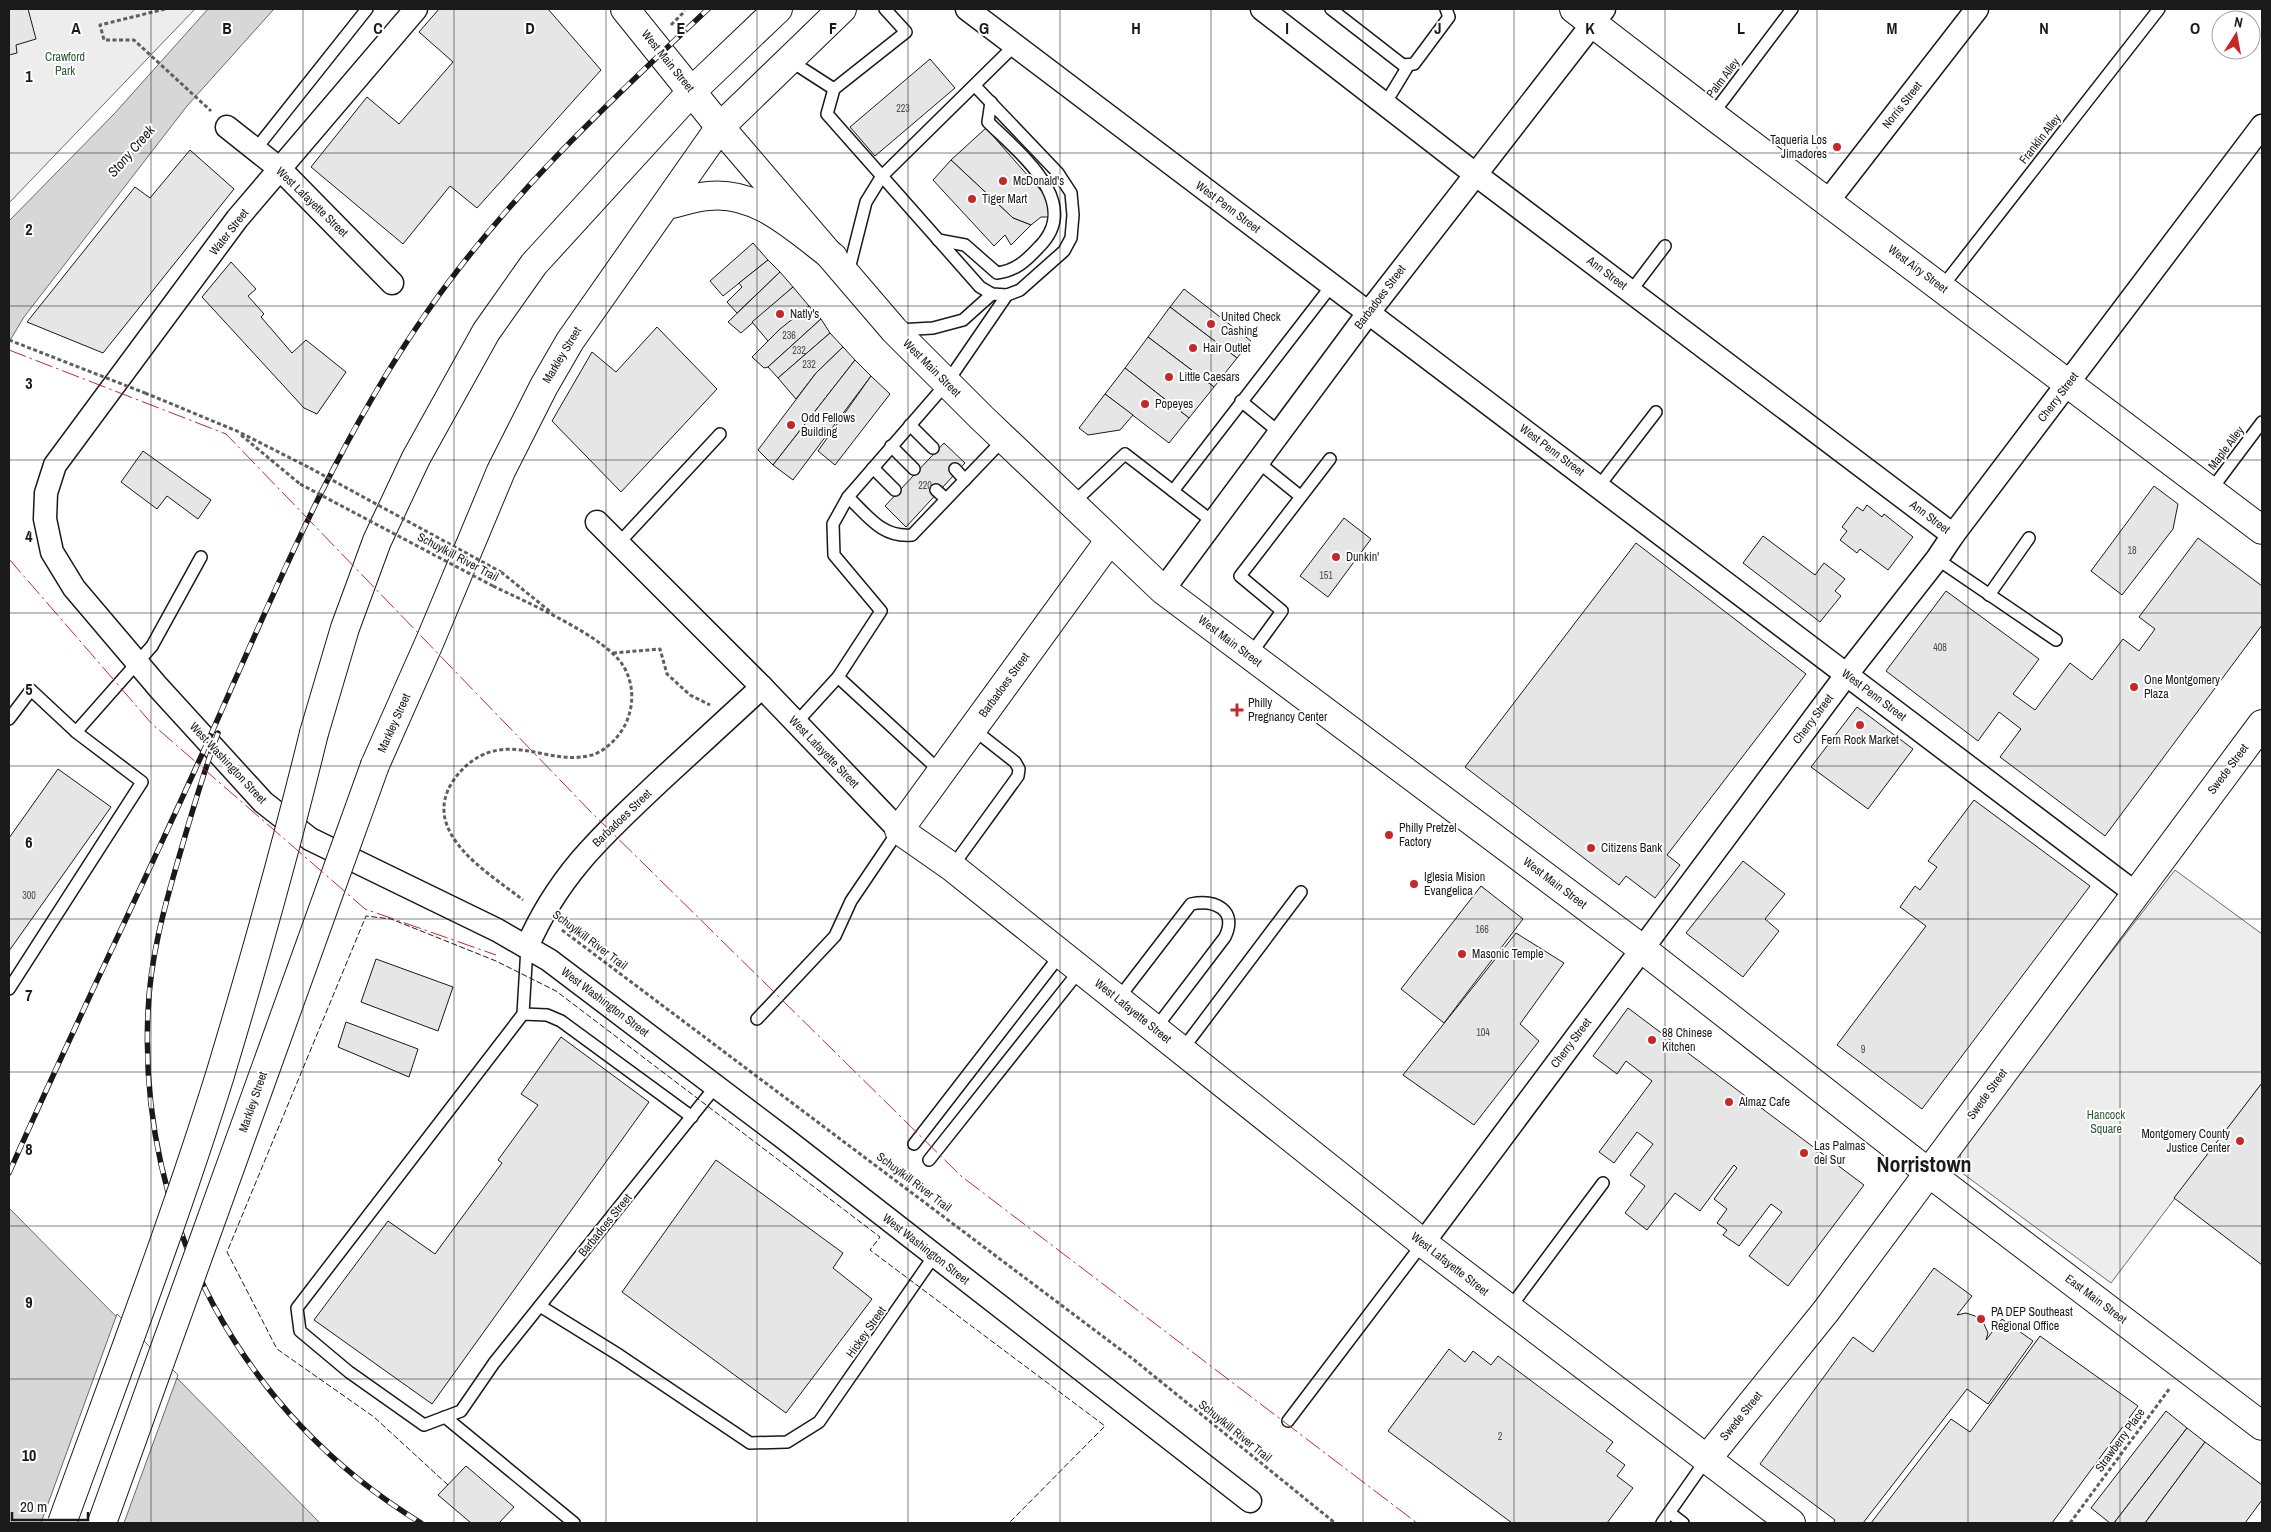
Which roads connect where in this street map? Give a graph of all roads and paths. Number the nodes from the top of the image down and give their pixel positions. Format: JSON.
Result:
{"nodes":[{"id":1,"x":165,"y":9,"type":"edge"},
{"id":2,"x":367,"y":9,"type":"edge"},
{"id":3,"x":416,"y":9,"type":"edge"},
{"id":4,"x":625,"y":9,"type":"edge"},
{"id":5,"x":778,"y":9,"type":"edge"},
{"id":6,"x":842,"y":9,"type":"edge"},
{"id":7,"x":885,"y":9,"type":"edge"},
{"id":8,"x":967,"y":9,"type":"edge"},
{"id":9,"x":1262,"y":9,"type":"edge"},
{"id":10,"x":1331,"y":9,"type":"edge"},
{"id":11,"x":1446,"y":9,"type":"edge"},
{"id":12,"x":1792,"y":9,"type":"edge"},
{"id":13,"x":1977,"y":9,"type":"edge"},
{"id":14,"x":2159,"y":9,"type":"edge"},
{"id":15,"x":1589,"y":12,"type":"edge"},
{"id":16,"x":1014,"y":46,"type":"junction"},
{"id":17,"x":789,"y":60,"type":"junction"},
{"id":18,"x":1408,"y":66,"type":"junction"},
{"id":19,"x":975,"y":86,"type":"junction"},
{"id":20,"x":834,"y":89,"type":"junction"},
{"id":21,"x":692,"y":91,"type":"junction"},
{"id":22,"x":200,"y":101,"type":"dead end"},
{"id":23,"x":991,"y":102,"type":"junction"},
{"id":24,"x":1385,"y":104,"type":"junction"},
{"id":25,"x":1712,"y":116,"type":"junction"},
{"id":26,"x":2262,"y":126,"type":"edge"},
{"id":27,"x":227,"y":127,"type":"dead end"},
{"id":28,"x":720,"y":127,"type":"junction"},
{"id":29,"x":255,"y":150,"type":"junction"},
{"id":30,"x":280,"y":169,"type":"junction"},
{"id":31,"x":1475,"y":174,"type":"junction"},
{"id":32,"x":882,"y":176,"type":"junction"},
{"id":33,"x":1828,"y":201,"type":"junction"},
{"id":34,"x":667,"y":206,"type":"junction"},
{"id":35,"x":938,"y":240,"type":"junction"},
{"id":36,"x":1665,"y":246,"type":"dead end"},
{"id":37,"x":840,"y":266,"type":"junction"},
{"id":38,"x":392,"y":283,"type":"dead end"},
{"id":39,"x":1332,"y":285,"type":"junction"},
{"id":40,"x":1942,"y":287,"type":"junction"},
{"id":41,"x":1631,"y":291,"type":"junction"},
{"id":42,"x":992,"y":294,"type":"junction"},
{"id":43,"x":1007,"y":295,"type":"junction"},
{"id":44,"x":1369,"y":312,"type":"junction"},
{"id":45,"x":894,"y":330,"type":"junction"},
{"id":46,"x":9,"y":340,"type":"edge"},
{"id":47,"x":2069,"y":382,"type":"junction"},
{"id":48,"x":946,"y":384,"type":"junction"},
{"id":49,"x":1241,"y":401,"type":"junction"},
{"id":50,"x":1656,"y":412,"type":"dead end"},
{"id":51,"x":2262,"y":422,"type":"edge"},
{"id":52,"x":910,"y":424,"type":"junction"},
{"id":53,"x":237,"y":431,"type":"junction"},
{"id":54,"x":1280,"y":433,"type":"junction"},
{"id":55,"x":720,"y":434,"type":"dead end"},
{"id":56,"x":1004,"y":439,"type":"junction"},
{"id":57,"x":891,"y":446,"type":"junction"},
{"id":58,"x":933,"y":448,"type":"dead end"},
{"id":59,"x":1330,"y":459,"type":"dead end"},
{"id":60,"x":1258,"y":462,"type":"junction"},
{"id":61,"x":55,"y":465,"type":"joint"},
{"id":62,"x":873,"y":468,"type":"junction"},
{"id":63,"x":914,"y":469,"type":"dead end"},
{"id":64,"x":955,"y":469,"type":"dead end"},
{"id":65,"x":965,"y":480,"type":"junction"},
{"id":66,"x":1599,"y":486,"type":"junction"},
{"id":67,"x":895,"y":490,"type":"dead end"},
{"id":68,"x":936,"y":490,"type":"dead end"},
{"id":69,"x":2211,"y":490,"type":"junction"},
{"id":70,"x":1173,"y":491,"type":"junction"},
{"id":71,"x":1300,"y":496,"type":"junction"},
{"id":72,"x":848,"y":497,"type":"junction"},
{"id":73,"x":946,"y":499,"type":"junction"},
{"id":74,"x":1072,"y":504,"type":"junction"},
{"id":75,"x":916,"y":511,"type":"dead end"},
{"id":76,"x":925,"y":521,"type":"junction"},
{"id":77,"x":597,"y":522,"type":"dead end"},
{"id":78,"x":1213,"y":522,"type":"junction"},
{"id":79,"x":2262,"y":530,"type":"edge"},
{"id":80,"x":1953,"y":535,"type":"junction"},
{"id":81,"x":2030,"y":538,"type":"dead end"},
{"id":82,"x":1109,"y":541,"type":"junction"},
{"id":83,"x":618,"y":544,"type":"junction"},
{"id":84,"x":200,"y":557,"type":"dead end"},
{"id":85,"x":1937,"y":559,"type":"junction"},
{"id":86,"x":1163,"y":590,"type":"junction"},
{"id":87,"x":1989,"y":595,"type":"junction"},
{"id":88,"x":556,"y":617,"type":"junction"},
{"id":89,"x":2056,"y":640,"type":"dead end"},
{"id":90,"x":612,"y":653,"type":"junction"},
{"id":91,"x":1249,"y":655,"type":"junction"},
{"id":92,"x":137,"y":662,"type":"junction"},
{"id":93,"x":1847,"y":674,"type":"junction"},
{"id":94,"x":838,"y":677,"type":"junction"},
{"id":95,"x":762,"y":687,"type":"junction"},
{"id":96,"x":731,"y":716,"type":"junction"},
{"id":97,"x":9,"y":719,"type":"edge"},
{"id":98,"x":796,"y":723,"type":"junction"},
{"id":99,"x":2262,"y":724,"type":"edge"},
{"id":100,"x":973,"y":729,"type":"junction"},
{"id":101,"x":76,"y":732,"type":"junction"},
{"id":102,"x":941,"y":772,"type":"junction"},
{"id":103,"x":899,"y":830,"type":"junction"},
{"id":104,"x":952,"y":867,"type":"junction"},
{"id":105,"x":1301,"y":892,"type":"dead end"},
{"id":106,"x":2135,"y":893,"type":"junction"},
{"id":107,"x":541,"y":914,"type":"junction"},
{"id":108,"x":527,"y":947,"type":"junction"},
{"id":109,"x":1641,"y":948,"type":"junction"},
{"id":110,"x":1071,"y":962,"type":"junction"},
{"id":111,"x":9,"y":989,"type":"edge"},
{"id":112,"x":1118,"y":999,"type":"junction"},
{"id":113,"x":523,"y":1014,"type":"junction"},
{"id":114,"x":757,"y":1019,"type":"dead end"},
{"id":115,"x":1155,"y":1029,"type":"junction"},
{"id":116,"x":1182,"y":1050,"type":"junction"},
{"id":117,"x":716,"y":1086,"type":"junction"},
{"id":118,"x":692,"y":1117,"type":"junction"},
{"id":119,"x":914,"y":1144,"type":"dead end"},
{"id":120,"x":929,"y":1160,"type":"dead end"},
{"id":121,"x":1929,"y":1173,"type":"junction"},
{"id":122,"x":1603,"y":1183,"type":"dead end"},
{"id":123,"x":1423,"y":1243,"type":"junction"},
{"id":124,"x":934,"y":1256,"type":"junction"},
{"id":125,"x":540,"y":1306,"type":"junction"},
{"id":126,"x":1509,"y":1309,"type":"junction"},
{"id":127,"x":2185,"y":1367,"type":"junction"},
{"id":128,"x":445,"y":1417,"type":"junction"},
{"id":129,"x":1288,"y":1421,"type":"dead end"},
{"id":130,"x":2262,"y":1426,"type":"edge"},
{"id":131,"x":1706,"y":1460,"type":"junction"},
{"id":132,"x":1250,"y":1501,"type":"dead end"},
{"id":133,"x":1670,"y":1513,"type":"junction"},
{"id":134,"x":62,"y":1523,"type":"edge"},
{"id":135,"x":102,"y":1523,"type":"edge"},
{"id":136,"x":574,"y":1523,"type":"edge"},
{"id":137,"x":1335,"y":1523,"type":"edge"},
{"id":138,"x":1662,"y":1523,"type":"edge"},
{"id":139,"x":1684,"y":1523,"type":"edge"},
{"id":140,"x":1791,"y":1523,"type":"edge"},
{"id":141,"x":2070,"y":1523,"type":"edge"}],
"edges":[{"from":1,"to":22,"type":"path"},
{"from":2,"to":29,"type":"lane"},
{"from":3,"to":30,"type":"street","name":"Water Street"},
{"from":4,"to":21,"type":"main road","name":"West Main Street"},
{"from":5,"to":21,"type":"main road"},
{"from":6,"to":17,"type":"main road","name":"Markley Street"},
{"from":7,"to":20,"type":"lane"},
{"from":8,"to":16,"type":"street","name":"West Penn Street"},
{"from":9,"to":24,"type":"street","name":"Ann Street"},
{"from":10,"to":18,"type":"lane"},
{"from":11,"to":18,"type":"lane"},
{"from":12,"to":25,"type":"lane","name":"Palm Alley"},
{"from":13,"to":33,"type":"street","name":"Norris Street"},
{"from":14,"to":40,"type":"lane","name":"Franklin Alley"},
{"from":15,"to":25,"type":"main road","name":"West Airy Street"},
{"from":15,"to":31,"type":"street","name":"Barbadoes Street"},
{"from":16,"to":19,"type":"lane"},
{"from":16,"to":39,"type":"street","name":"West Penn Street"},
{"from":17,"to":20,"type":"lane"},
{"from":17,"to":28,"type":"main road","name":"Markley Street"},
{"from":18,"to":24,"type":"lane"},
{"from":19,"to":23,"type":"lane"},
{"from":19,"to":32,"type":"lane"},
{"from":20,"to":32,"type":"lane"},
{"from":21,"to":28,"type":"main road","name":"West Main Street"},
{"from":21,"to":134,"type":"main road","bridge":true},
{"from":23,"to":35,"type":"lane"},
{"from":23,"to":43,"type":"lane"},
{"from":24,"to":31,"type":"street","name":"Ann Street"},
{"from":25,"to":33,"type":"main road","name":"West Airy Street"},
{"from":26,"to":47,"type":"street","name":"Cherry Street"},
{"from":27,"to":29,"type":"street","name":"West Lafayette Street"},
{"from":28,"to":34,"type":"main road","name":"Markley Street"},
{"from":28,"to":37,"type":"main road","name":"West Main Street"},
{"from":29,"to":30,"type":"street","name":"West Lafayette Street"},
{"from":30,"to":38,"type":"street","name":"West Lafayette Street"},
{"from":30,"to":61,"type":"street","name":"Water Street"},
{"from":31,"to":41,"type":"street","name":"Ann Street"},
{"from":31,"to":44,"type":"street","name":"Barbadoes Street"},
{"from":32,"to":35,"type":"lane"},
{"from":32,"to":37,"type":"lane"},
{"from":33,"to":40,"type":"main road","name":"West Airy Street"},
{"from":34,"to":37,"type":"main road"},
{"from":34,"to":135,"type":"main road","name":"Markley Street","bridge":true},
{"from":35,"to":42,"type":"lane"},
{"from":36,"to":41,"type":"lane"},
{"from":37,"to":45,"type":"main road","name":"West Main Street"},
{"from":39,"to":44,"type":"street","name":"West Penn Street"},
{"from":39,"to":49,"type":"lane"},
{"from":40,"to":47,"type":"main road","name":"West Airy Street"},
{"from":41,"to":80,"type":"street","name":"Ann Street"},
{"from":42,"to":43,"type":"lane"},
{"from":42,"to":45,"type":"lane"},
{"from":43,"to":48,"type":"lane"},
{"from":44,"to":54,"type":"street","name":"Barbadoes Street"},
{"from":44,"to":66,"type":"street","name":"West Penn Street"},
{"from":45,"to":48,"type":"main road","name":"West Main Street"},
{"from":46,"to":53,"type":"path","bridge":true},
{"from":47,"to":69,"type":"main road","name":"West Airy Street"},
{"from":47,"to":80,"type":"street","name":"Cherry Street"},
{"from":48,"to":52,"type":"lane"},
{"from":48,"to":56,"type":"main road","name":"West Main Street"},
{"from":49,"to":54,"type":"lane"},
{"from":49,"to":70,"type":"lane"},
{"from":50,"to":66,"type":"lane"},
{"from":51,"to":69,"type":"lane","name":"Maple Alley"},
{"from":52,"to":57,"type":"lane"},
{"from":52,"to":58,"type":"lane"},
{"from":53,"to":88,"type":"path","bridge":true},
{"from":53,"to":88,"type":"path","name":"Schuylkill River Trail","bridge":true},
{"from":54,"to":60,"type":"street","name":"Barbadoes Street"},
{"from":55,"to":83,"type":"lane"},
{"from":56,"to":65,"type":"lane"},
{"from":56,"to":74,"type":"main road","name":"West Main Street"},
{"from":57,"to":62,"type":"lane"},
{"from":57,"to":63,"type":"lane"},
{"from":59,"to":71,"type":"lane"},
{"from":60,"to":71,"type":"lane"},
{"from":60,"to":78,"type":"street","name":"Barbadoes Street"},
{"from":61,"to":92,"type":"street","name":"West Washington Street"},
{"from":62,"to":67,"type":"lane"},
{"from":62,"to":72,"type":"lane"},
{"from":64,"to":65,"type":"lane"},
{"from":65,"to":73,"type":"lane"},
{"from":66,"to":93,"type":"street","name":"West Penn Street"},
{"from":68,"to":73,"type":"lane"},
{"from":69,"to":79,"type":"main road","name":"West Airy Street"},
{"from":70,"to":74,"type":"lane"},
{"from":70,"to":78,"type":"lane"},
{"from":71,"to":91,"type":"lane"},
{"from":72,"to":76,"type":"lane"},
{"from":72,"to":94,"type":"lane"},
{"from":73,"to":76,"type":"lane"},
{"from":74,"to":82,"type":"main road","name":"West Main Street"},
{"from":75,"to":76,"type":"lane"},
{"from":77,"to":83,"type":"street","name":"West Lafayette Street"},
{"from":78,"to":86,"type":"street","name":"Barbadoes Street"},
{"from":80,"to":85,"type":"street","name":"Cherry Street"},
{"from":81,"to":87,"type":"lane"},
{"from":82,"to":86,"type":"main road","name":"West Main Street"},
{"from":82,"to":100,"type":"main road","name":"Barbadoes Street"},
{"from":83,"to":95,"type":"street","name":"West Lafayette Street"},
{"from":84,"to":92,"type":"lane"},
{"from":85,"to":87,"type":"lane"},
{"from":85,"to":93,"type":"street","name":"Cherry Street"},
{"from":86,"to":91,"type":"main road","name":"West Main Street"},
{"from":87,"to":89,"type":"lane"},
{"from":88,"to":90,"type":"path","name":"Schuylkill River Trail"},
{"from":90,"to":96,"type":"path"},
{"from":90,"to":107,"type":"path","name":"Schuylkill River Trail"},
{"from":91,"to":109,"type":"main road","name":"West Main Street"},
{"from":92,"to":101,"type":"lane"},
{"from":92,"to":108,"type":"street","name":"West Washington Street"},
{"from":93,"to":106,"type":"street","name":"West Penn Street"},
{"from":93,"to":109,"type":"street","name":"Cherry Street"},
{"from":94,"to":98,"type":"lane"},
{"from":94,"to":102,"type":"lane"},
{"from":95,"to":96,"type":"street","name":"Barbadoes Street"},
{"from":95,"to":98,"type":"street","name":"West Lafayette Street"},
{"from":96,"to":107,"type":"street","name":"Barbadoes Street"},
{"from":97,"to":101,"type":"lane"},
{"from":98,"to":103,"type":"street","name":"West Lafayette Street"},
{"from":99,"to":106,"type":"main road","name":"Swede Street"},
{"from":100,"to":102,"type":"main road","name":"Barbadoes Street"},
{"from":100,"to":104,"type":"lane"},
{"from":101,"to":111,"type":"lane"},
{"from":102,"to":103,"type":"main road","name":"Barbadoes Street"},
{"from":103,"to":104,"type":"main road","name":"West Lafayette Street"},
{"from":103,"to":114,"type":"lane"},
{"from":104,"to":110,"type":"main road","name":"West Lafayette Street"},
{"from":105,"to":116,"type":"lane"},
{"from":106,"to":121,"type":"main road","name":"Swede Street"},
{"from":107,"to":108,"type":"street","name":"Barbadoes Street"},
{"from":107,"to":137,"type":"path","name":"Schuylkill River Trail"},
{"from":108,"to":113,"type":"lane"},
{"from":108,"to":117,"type":"street","name":"West Washington Street"},
{"from":109,"to":121,"type":"main road","name":"West Main Street"},
{"from":109,"to":123,"type":"street","name":"Cherry Street"},
{"from":110,"to":112,"type":"main road","name":"West Lafayette Street"},
{"from":110,"to":119,"type":"lane"},
{"from":110,"to":120,"type":"lane"},
{"from":112,"to":115,"type":"main road","name":"West Lafayette Street"},
{"from":112,"to":115,"type":"lane"},
{"from":113,"to":118,"type":"lane"},
{"from":113,"to":128,"type":"lane","name":"Barbadoes Street"},
{"from":115,"to":116,"type":"main road","name":"West Lafayette Street"},
{"from":116,"to":123,"type":"main road","name":"West Lafayette Street"},
{"from":117,"to":118,"type":"lane","name":"Barbadoes Street"},
{"from":117,"to":124,"type":"street","name":"West Washington Street"},
{"from":118,"to":125,"type":"lane","name":"Barbadoes Street"},
{"from":121,"to":127,"type":"main road","name":"East Main Street"},
{"from":121,"to":131,"type":"main road","name":"Swede Street"},
{"from":122,"to":126,"type":"lane"},
{"from":123,"to":126,"type":"main road","name":"West Lafayette Street"},
{"from":123,"to":129,"type":"lane"},
{"from":124,"to":125,"type":"lane","name":"Hickey Street"},
{"from":124,"to":132,"type":"street","name":"West Washington Street"},
{"from":125,"to":128,"type":"lane","name":"Barbadoes Street"},
{"from":126,"to":131,"type":"main road","name":"West Lafayette Street"},
{"from":127,"to":130,"type":"main road","name":"East Main Street"},
{"from":127,"to":141,"type":"path","name":"Strawberry Place"},
{"from":128,"to":136,"type":"lane"},
{"from":131,"to":133,"type":"lane"},
{"from":131,"to":140,"type":"main road","name":"West Lafayette Street"},
{"from":133,"to":138,"type":"lane"},
{"from":133,"to":139,"type":"lane"}]}
